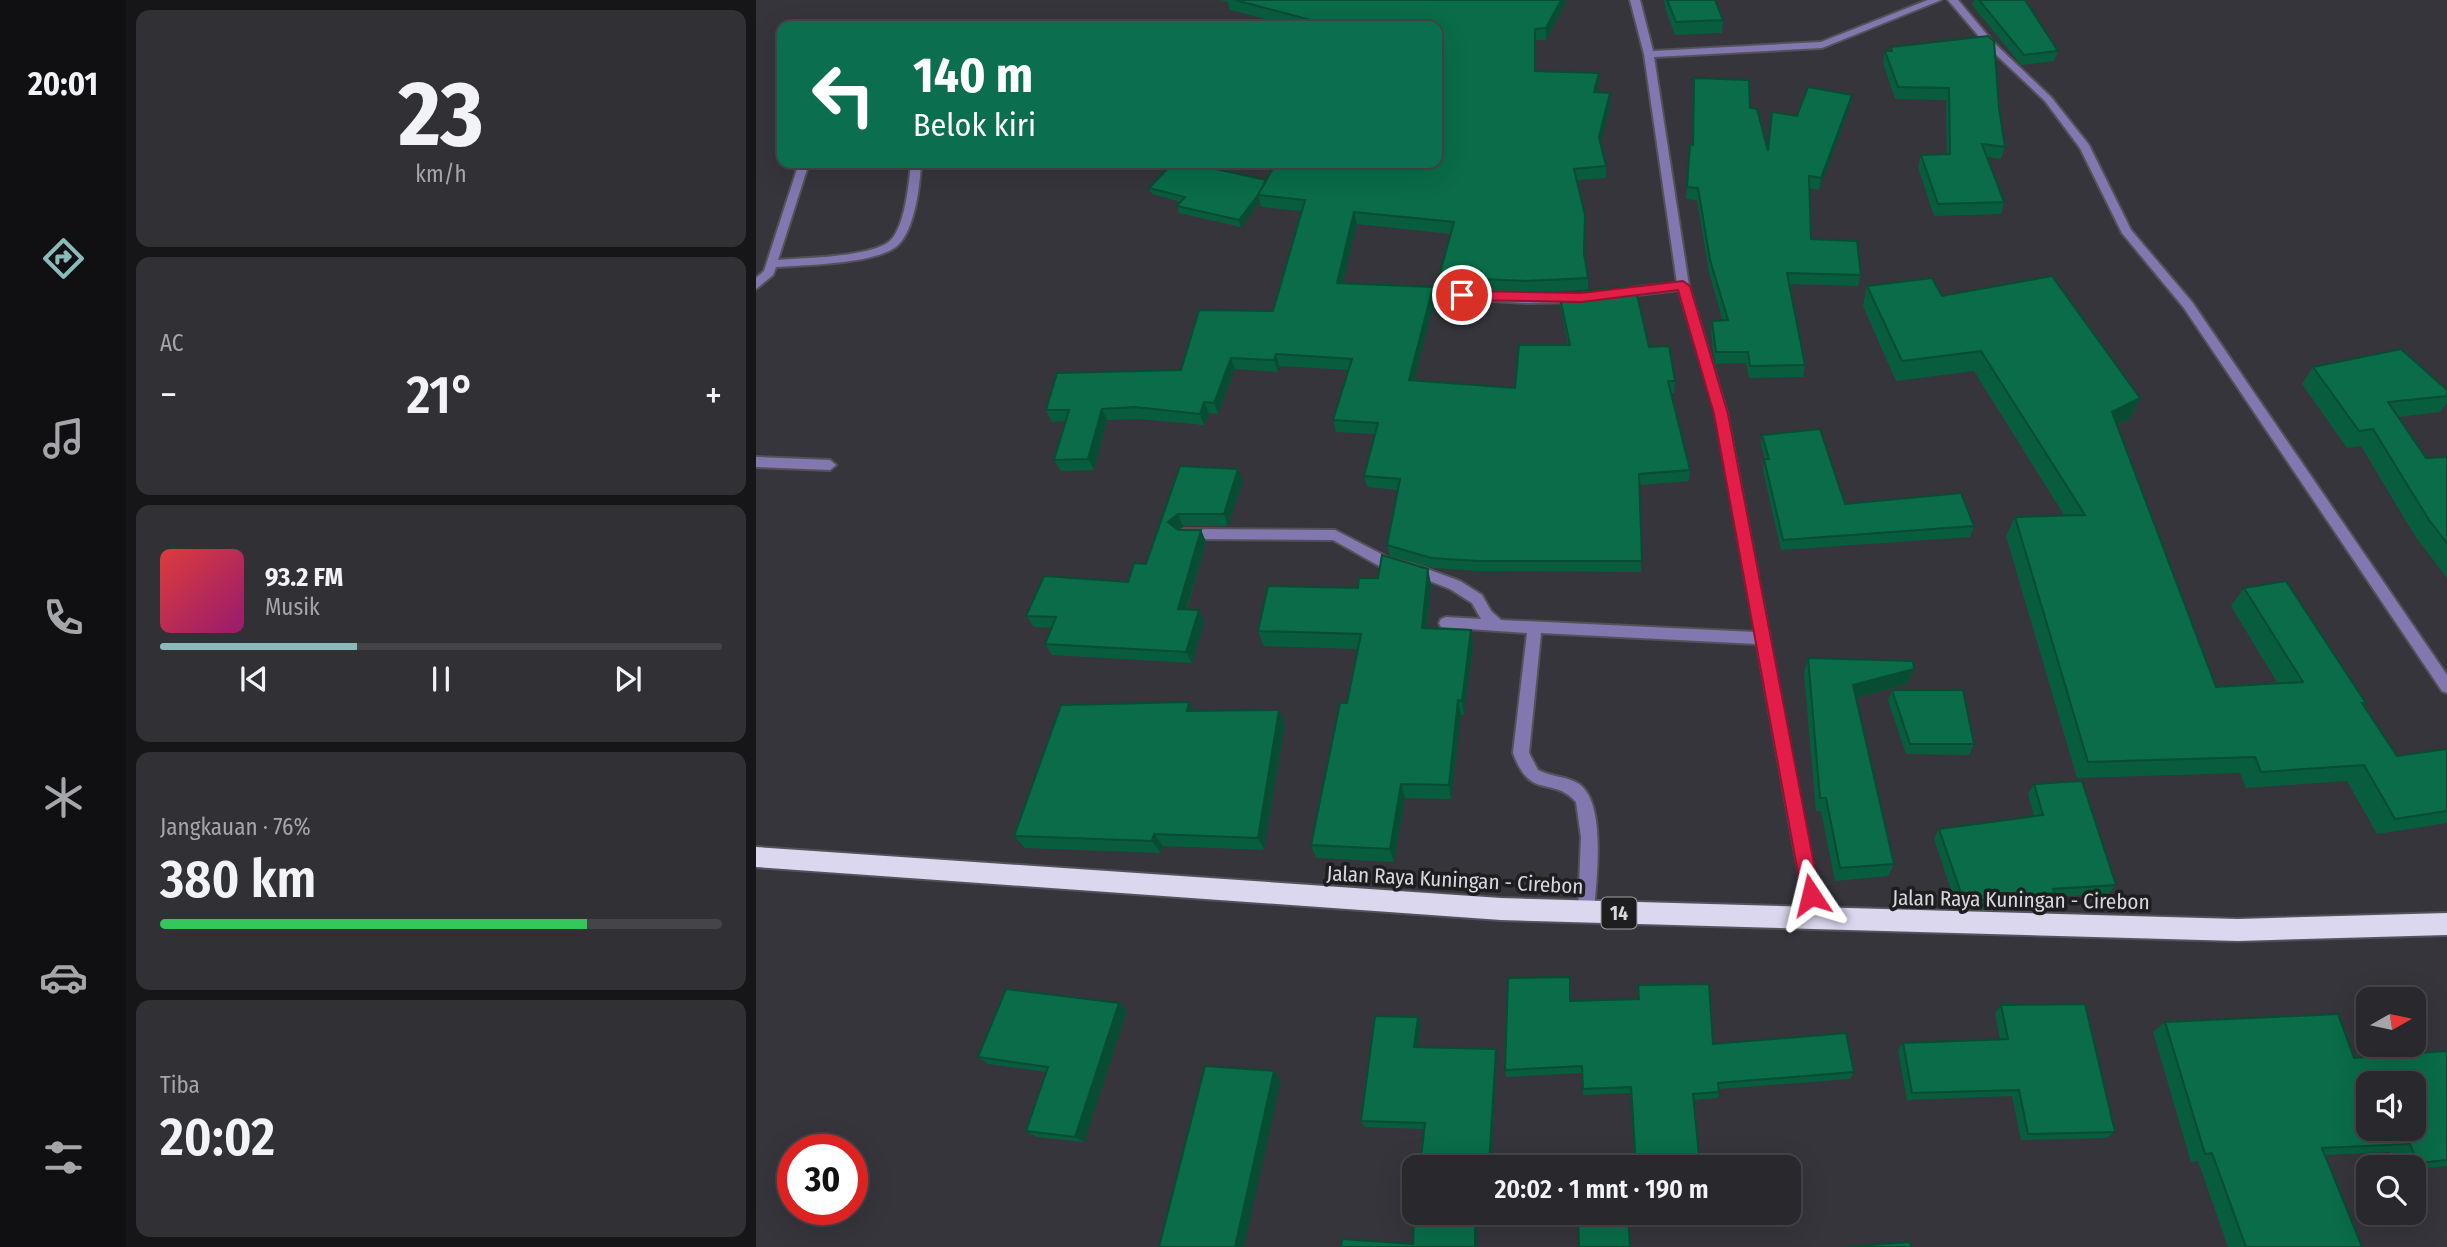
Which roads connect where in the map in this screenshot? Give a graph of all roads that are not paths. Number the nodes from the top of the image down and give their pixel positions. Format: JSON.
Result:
{"nodes":[{"id":1,"x":1635,"y":0,"type":"edge"},
{"id":2,"x":1936,"y":0,"type":"edge"},
{"id":3,"x":1953,"y":0,"type":"edge"},
{"id":4,"x":1649,"y":54,"type":"junction"},
{"id":5,"x":802,"y":168,"type":"edge"},
{"id":6,"x":915,"y":168,"type":"edge"},
{"id":7,"x":772,"y":264,"type":"junction"},
{"id":8,"x":756,"y":285,"type":"edge"},
{"id":9,"x":1683,"y":286,"type":"junction"},
{"id":10,"x":1446,"y":295,"type":"edge"},
{"id":11,"x":756,"y":462,"type":"edge"},
{"id":12,"x":830,"y":465,"type":"dead end"},
{"id":13,"x":1183,"y":534,"type":"edge"},
{"id":14,"x":1446,"y":623,"type":"dead end"},
{"id":15,"x":1497,"y":625,"type":"junction"},
{"id":16,"x":1535,"y":628,"type":"junction"},
{"id":17,"x":1762,"y":638,"type":"junction"},
{"id":18,"x":2447,"y":687,"type":"edge"},
{"id":19,"x":756,"y":857,"type":"edge"},
{"id":20,"x":1586,"y":912,"type":"junction"},
{"id":21,"x":1815,"y":919,"type":"junction"},
{"id":22,"x":2447,"y":924,"type":"edge"}],
"edges":[{"from":1,"to":4,"type":"street"},
{"from":2,"to":4,"type":"street"},
{"from":3,"to":18,"type":"street"},
{"from":4,"to":9,"type":"street"},
{"from":5,"to":7,"type":"street"},
{"from":6,"to":7,"type":"street"},
{"from":7,"to":8,"type":"street"},
{"from":9,"to":10,"type":"street"},
{"from":9,"to":17,"type":"street"},
{"from":11,"to":12,"type":"street"},
{"from":13,"to":15,"type":"street"},
{"from":14,"to":15,"type":"street"},
{"from":15,"to":16,"type":"street"},
{"from":16,"to":17,"type":"street"},
{"from":16,"to":20,"type":"street"},
{"from":17,"to":21,"type":"street"},
{"from":19,"to":20,"type":"highway","name":"Jalan Raya Kuningan - Cirebon","number":"14"},
{"from":20,"to":21,"type":"highway","name":"Jalan Raya Kuningan - Cirebon","number":"14"},
{"from":21,"to":22,"type":"highway","name":"Jalan Raya Kuningan - Cirebon","number":"14"}]}
